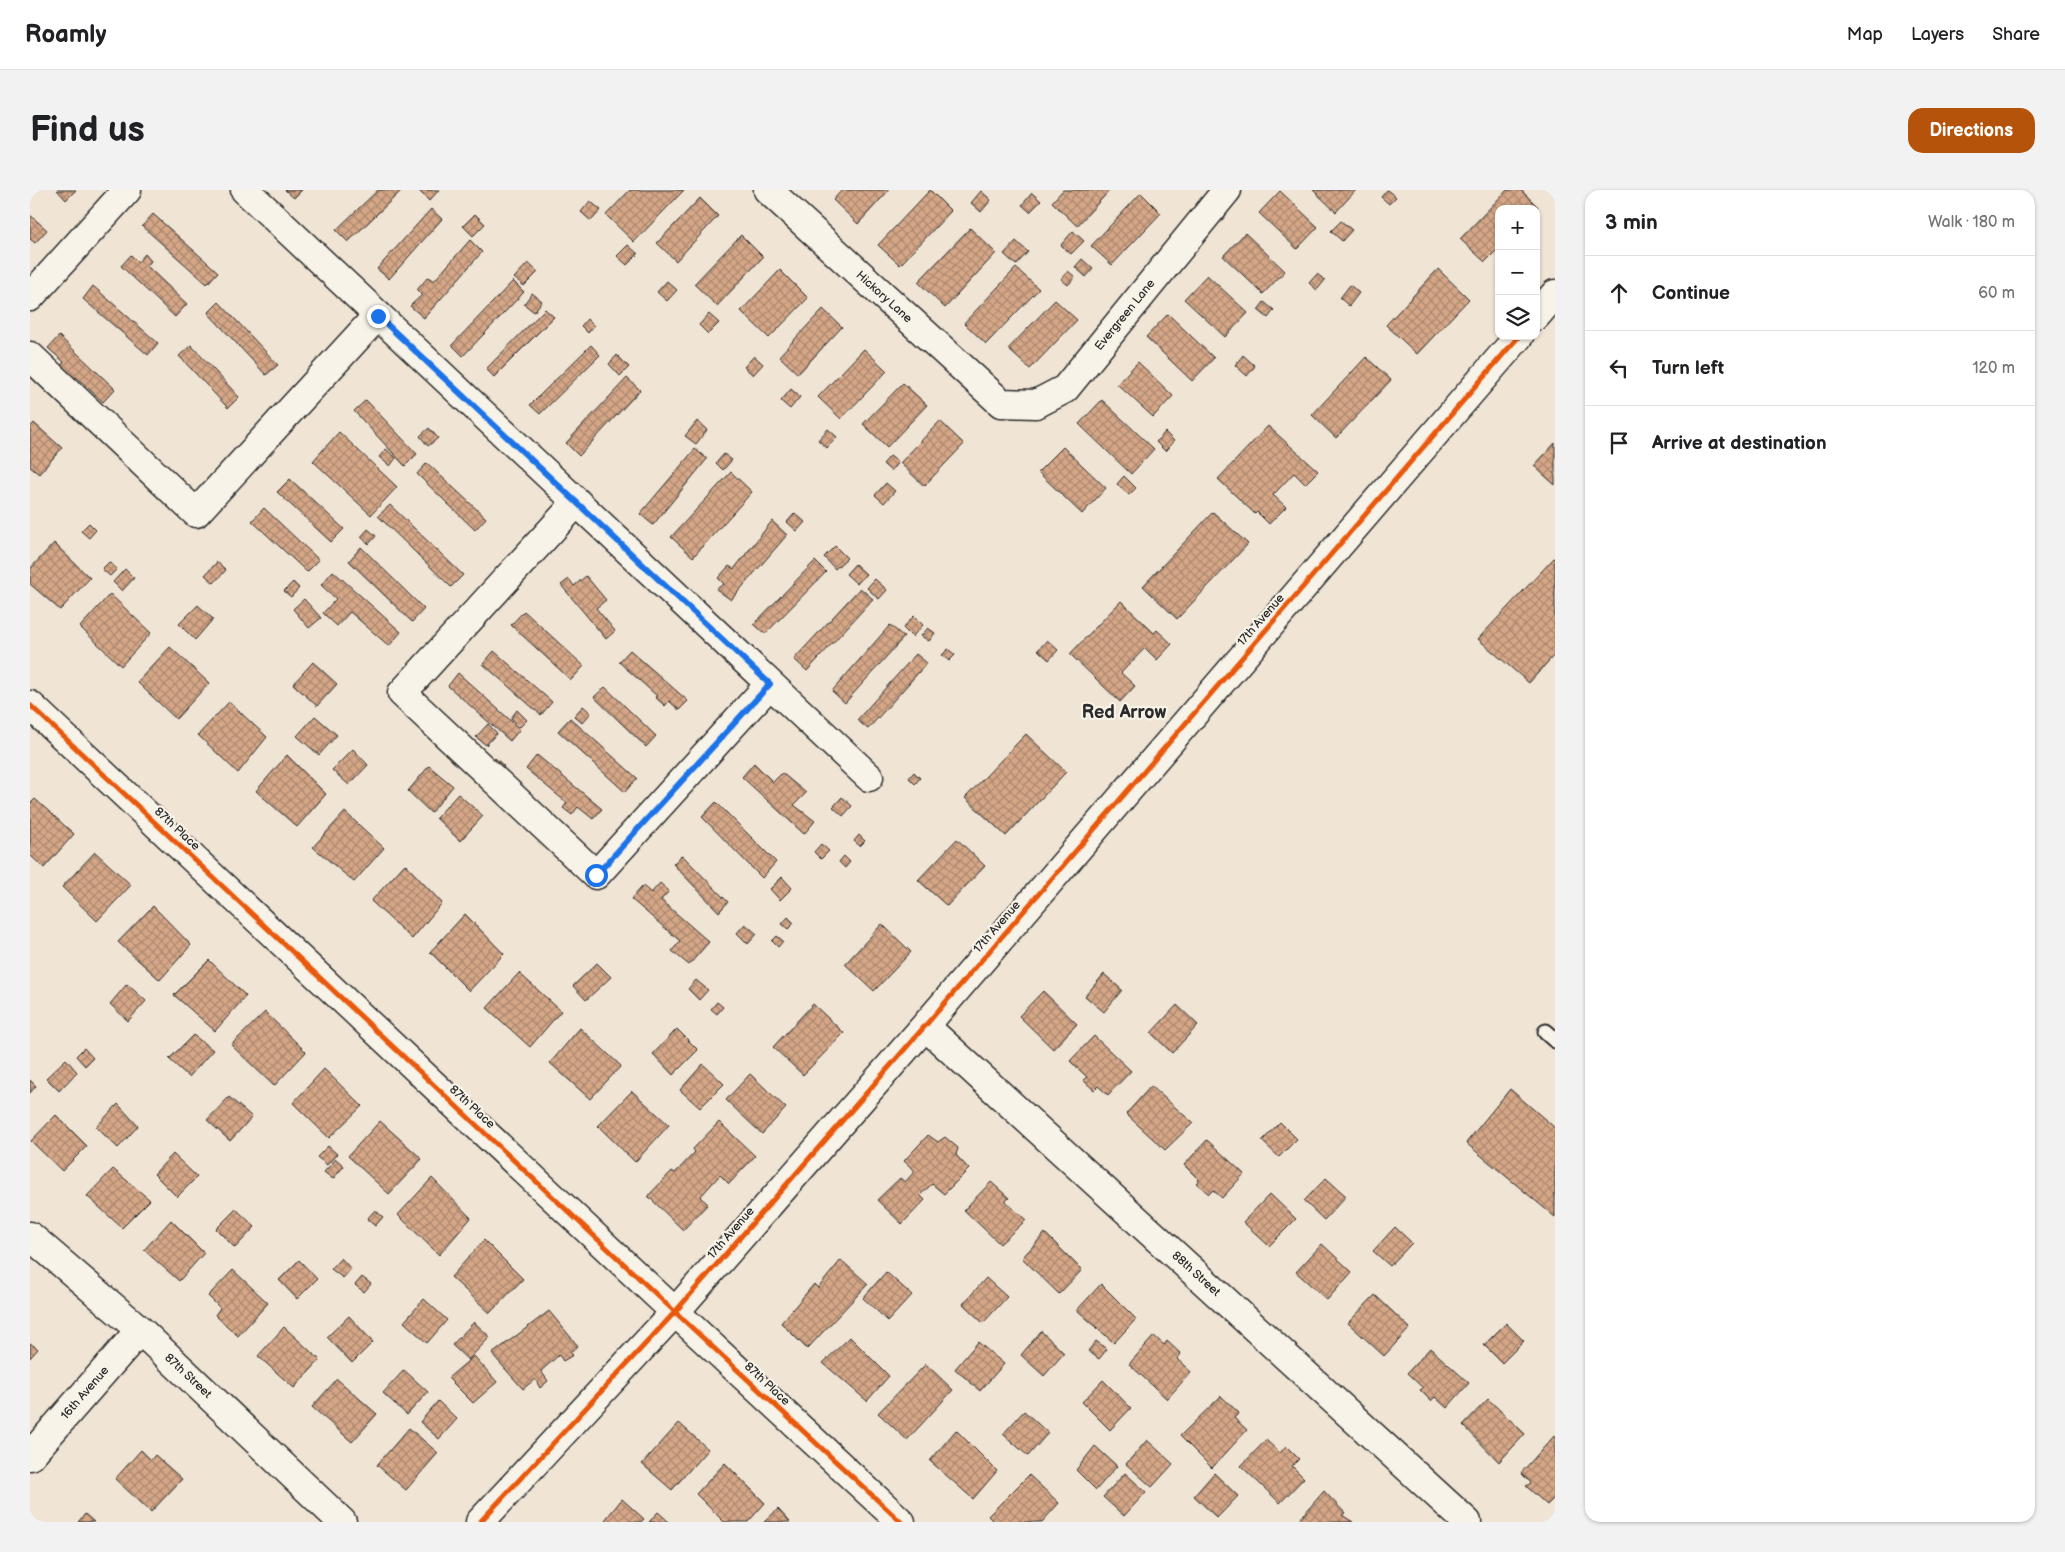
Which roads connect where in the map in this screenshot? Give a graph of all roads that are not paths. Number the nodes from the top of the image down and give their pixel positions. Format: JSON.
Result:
{"nodes":[{"id":1,"x":128,"y":190,"type":"edge"},
{"id":2,"x":245,"y":190,"type":"edge"},
{"id":3,"x":768,"y":190,"type":"edge"},
{"id":4,"x":1222,"y":192,"type":"edge"},
{"id":5,"x":1555,"y":294,"type":"edge"},
{"id":6,"x":30,"y":297,"type":"edge"},
{"id":7,"x":1540,"y":311,"type":"edge"},
{"id":8,"x":378,"y":316,"type":"junction"},
{"id":9,"x":1515,"y":340,"type":"edge"},
{"id":10,"x":30,"y":356,"type":"edge"},
{"id":11,"x":1001,"y":403,"type":"joint"},
{"id":12,"x":576,"y":502,"type":"junction"},
{"id":13,"x":770,"y":684,"type":"junction"},
{"id":14,"x":30,"y":705,"type":"edge"},
{"id":15,"x":870,"y":777,"type":"dead end"},
{"id":16,"x":925,"y":1026,"type":"junction"},
{"id":17,"x":30,"y":1236,"type":"edge"},
{"id":18,"x":675,"y":1312,"type":"junction"},
{"id":19,"x":140,"y":1330,"type":"junction"},
{"id":20,"x":30,"y":1456,"type":"edge"},
{"id":21,"x":342,"y":1522,"type":"edge"},
{"id":22,"x":480,"y":1522,"type":"edge"},
{"id":23,"x":901,"y":1522,"type":"edge"},
{"id":24,"x":1467,"y":1522,"type":"edge"}],
"edges":[{"from":1,"to":6,"type":"street"},
{"from":2,"to":8,"type":"street"},
{"from":3,"to":11,"type":"street","name":"Hickory Lane"},
{"from":4,"to":11,"type":"street","name":"Evergreen Lane"},
{"from":5,"to":7,"type":"street"},
{"from":8,"to":10,"type":"street"},
{"from":8,"to":12,"type":"street"},
{"from":9,"to":16,"type":"street","name":"17th Avenue"},
{"from":12,"to":13,"type":"street"},
{"from":12,"to":13,"type":"street"},
{"from":13,"to":15,"type":"street"},
{"from":14,"to":18,"type":"street","name":"87th Place"},
{"from":16,"to":18,"type":"street","name":"17th Avenue"},
{"from":16,"to":24,"type":"street","name":"88th Street"},
{"from":17,"to":19,"type":"street","name":"87th Street"},
{"from":18,"to":22,"type":"street","name":"17th Avenue"},
{"from":18,"to":23,"type":"street","name":"87th Place"},
{"from":19,"to":20,"type":"street","name":"16th Avenue"},
{"from":19,"to":21,"type":"street","name":"87th Street"}]}
